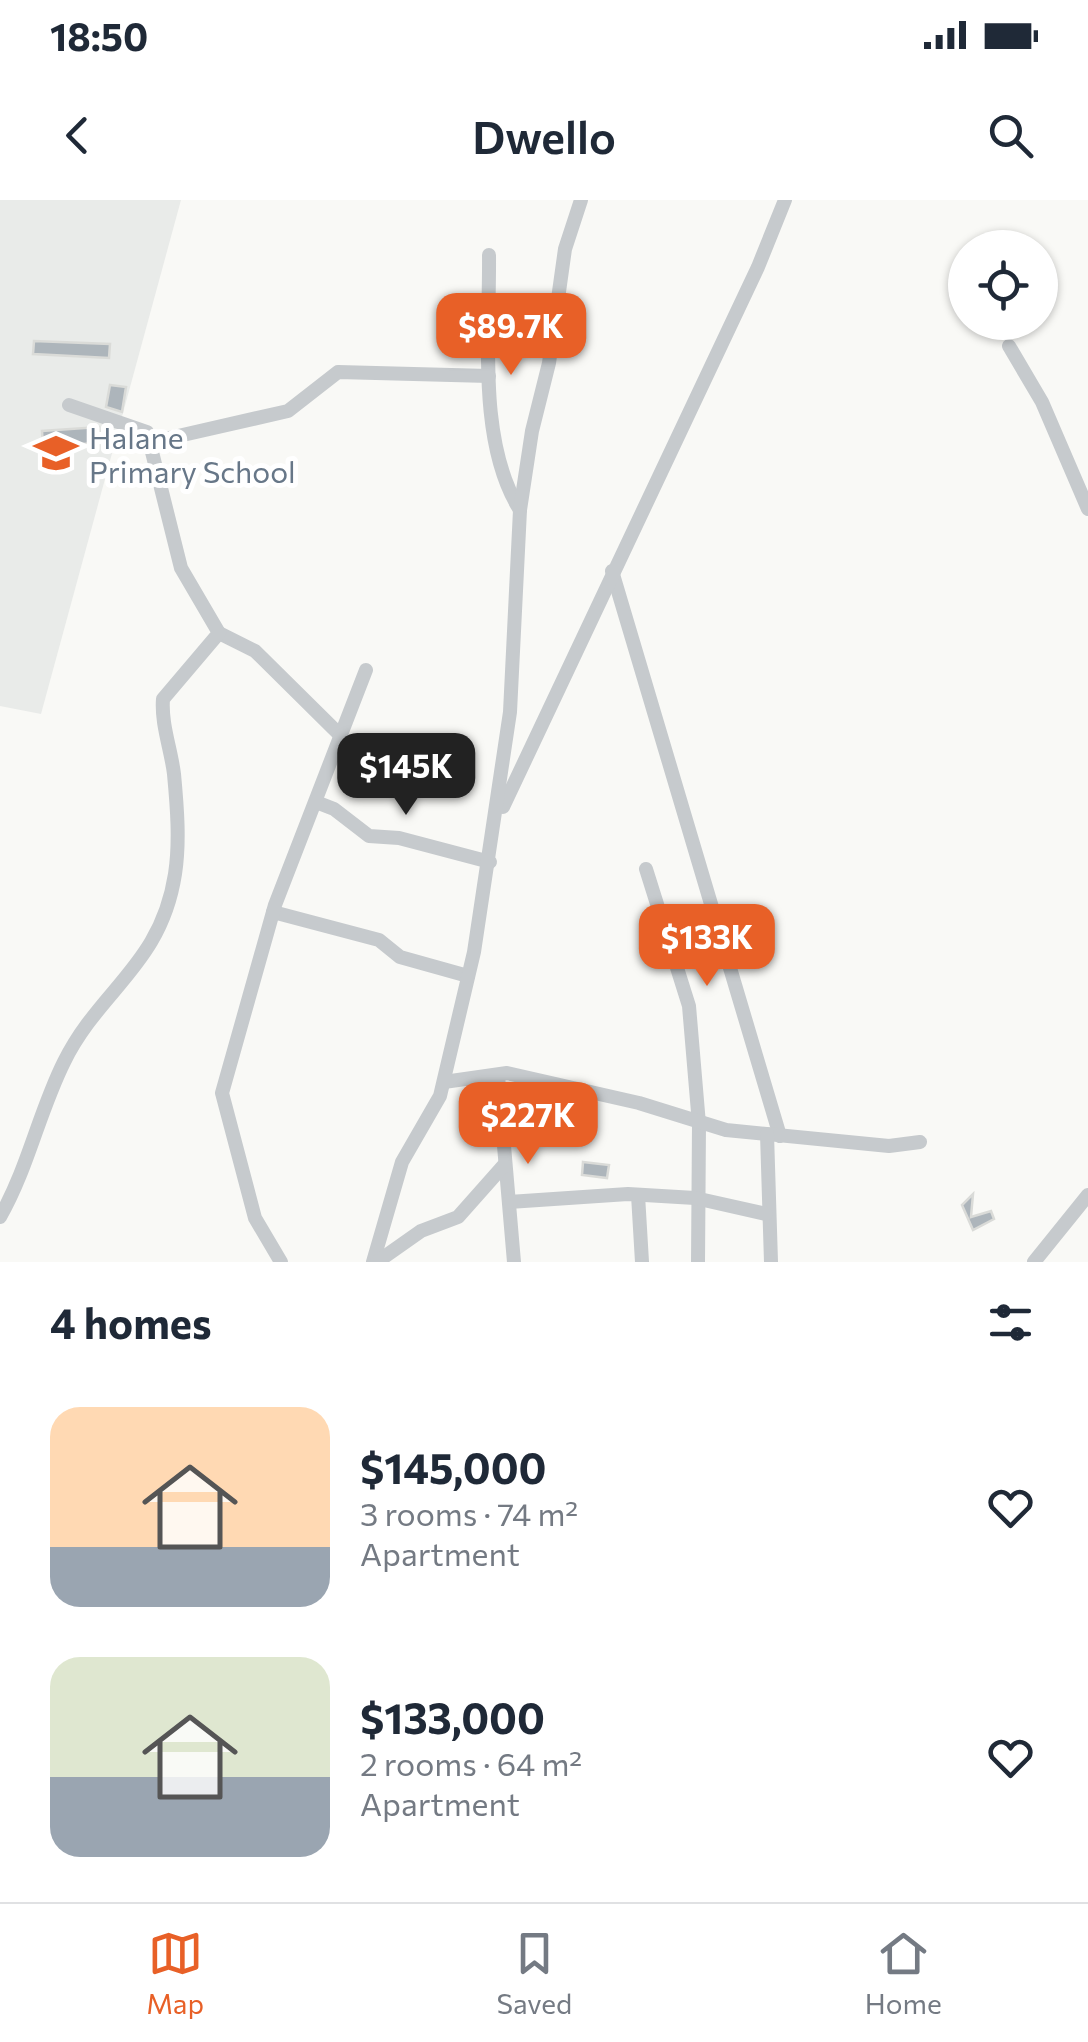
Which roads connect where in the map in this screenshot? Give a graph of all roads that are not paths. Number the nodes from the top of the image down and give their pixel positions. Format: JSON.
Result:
{"nodes":[{"id":1,"x":581,"y":200,"type":"edge"},
{"id":2,"x":785,"y":200,"type":"edge"},
{"id":3,"x":489,"y":254,"type":"dead end"},
{"id":4,"x":1009,"y":346,"type":"dead end"},
{"id":5,"x":490,"y":376,"type":"junction"},
{"id":6,"x":68,"y":405,"type":"dead end"},
{"id":7,"x":152,"y":442,"type":"junction"},
{"id":8,"x":1088,"y":508,"type":"edge"},
{"id":9,"x":520,"y":510,"type":"junction"},
{"id":10,"x":612,"y":571,"type":"junction"},
{"id":11,"x":219,"y":633,"type":"junction"},
{"id":12,"x":366,"y":670,"type":"dead end"},
{"id":13,"x":342,"y":736,"type":"junction"},
{"id":14,"x":316,"y":802,"type":"junction"},
{"id":15,"x":497,"y":820,"type":"junction"},
{"id":16,"x":490,"y":862,"type":"junction"},
{"id":17,"x":646,"y":869,"type":"dead end"},
{"id":18,"x":273,"y":912,"type":"junction"},
{"id":19,"x":468,"y":976,"type":"junction"},
{"id":20,"x":498,"y":1076,"type":"junction"},
{"id":21,"x":444,"y":1082,"type":"junction"},
{"id":22,"x":700,"y":1124,"type":"junction"},
{"id":23,"x":773,"y":1135,"type":"junction"},
{"id":24,"x":920,"y":1142,"type":"dead end"},
{"id":25,"x":506,"y":1164,"type":"junction"},
{"id":26,"x":638,"y":1195,"type":"junction"},
{"id":27,"x":1088,"y":1195,"type":"edge"},
{"id":28,"x":695,"y":1198,"type":"junction"},
{"id":29,"x":508,"y":1202,"type":"junction"},
{"id":30,"x":766,"y":1214,"type":"junction"},
{"id":31,"x":0,"y":1217,"type":"edge"},
{"id":32,"x":281,"y":1262,"type":"edge"},
{"id":33,"x":375,"y":1262,"type":"edge"},
{"id":34,"x":514,"y":1262,"type":"edge"},
{"id":35,"x":642,"y":1262,"type":"edge"},
{"id":36,"x":698,"y":1262,"type":"edge"},
{"id":37,"x":771,"y":1262,"type":"edge"},
{"id":38,"x":1034,"y":1262,"type":"edge"}],
"edges":[{"from":1,"to":9,"type":"street"},
{"from":2,"to":10,"type":"street"},
{"from":3,"to":5,"type":"street"},
{"from":4,"to":8,"type":"street"},
{"from":5,"to":7,"type":"street"},
{"from":5,"to":9,"type":"street"},
{"from":6,"to":7,"type":"street"},
{"from":7,"to":11,"type":"street"},
{"from":9,"to":15,"type":"street"},
{"from":10,"to":15,"type":"street"},
{"from":10,"to":23,"type":"street"},
{"from":11,"to":13,"type":"street"},
{"from":11,"to":31,"type":"street"},
{"from":12,"to":13,"type":"street"},
{"from":13,"to":14,"type":"street"},
{"from":14,"to":16,"type":"street"},
{"from":14,"to":18,"type":"street"},
{"from":15,"to":16,"type":"street"},
{"from":16,"to":19,"type":"street"},
{"from":17,"to":22,"type":"street"},
{"from":18,"to":19,"type":"street"},
{"from":18,"to":32,"type":"street"},
{"from":19,"to":21,"type":"street"},
{"from":20,"to":21,"type":"street"},
{"from":20,"to":22,"type":"street"},
{"from":20,"to":25,"type":"street"},
{"from":21,"to":33,"type":"street"},
{"from":22,"to":23,"type":"street"},
{"from":22,"to":28,"type":"street"},
{"from":23,"to":24,"type":"street"},
{"from":23,"to":30,"type":"street"},
{"from":25,"to":29,"type":"street"},
{"from":25,"to":33,"type":"street"},
{"from":26,"to":28,"type":"street"},
{"from":26,"to":29,"type":"street"},
{"from":26,"to":35,"type":"street"},
{"from":27,"to":38,"type":"street"},
{"from":28,"to":30,"type":"street"},
{"from":28,"to":36,"type":"street"},
{"from":29,"to":34,"type":"street"},
{"from":30,"to":37,"type":"street"}]}
